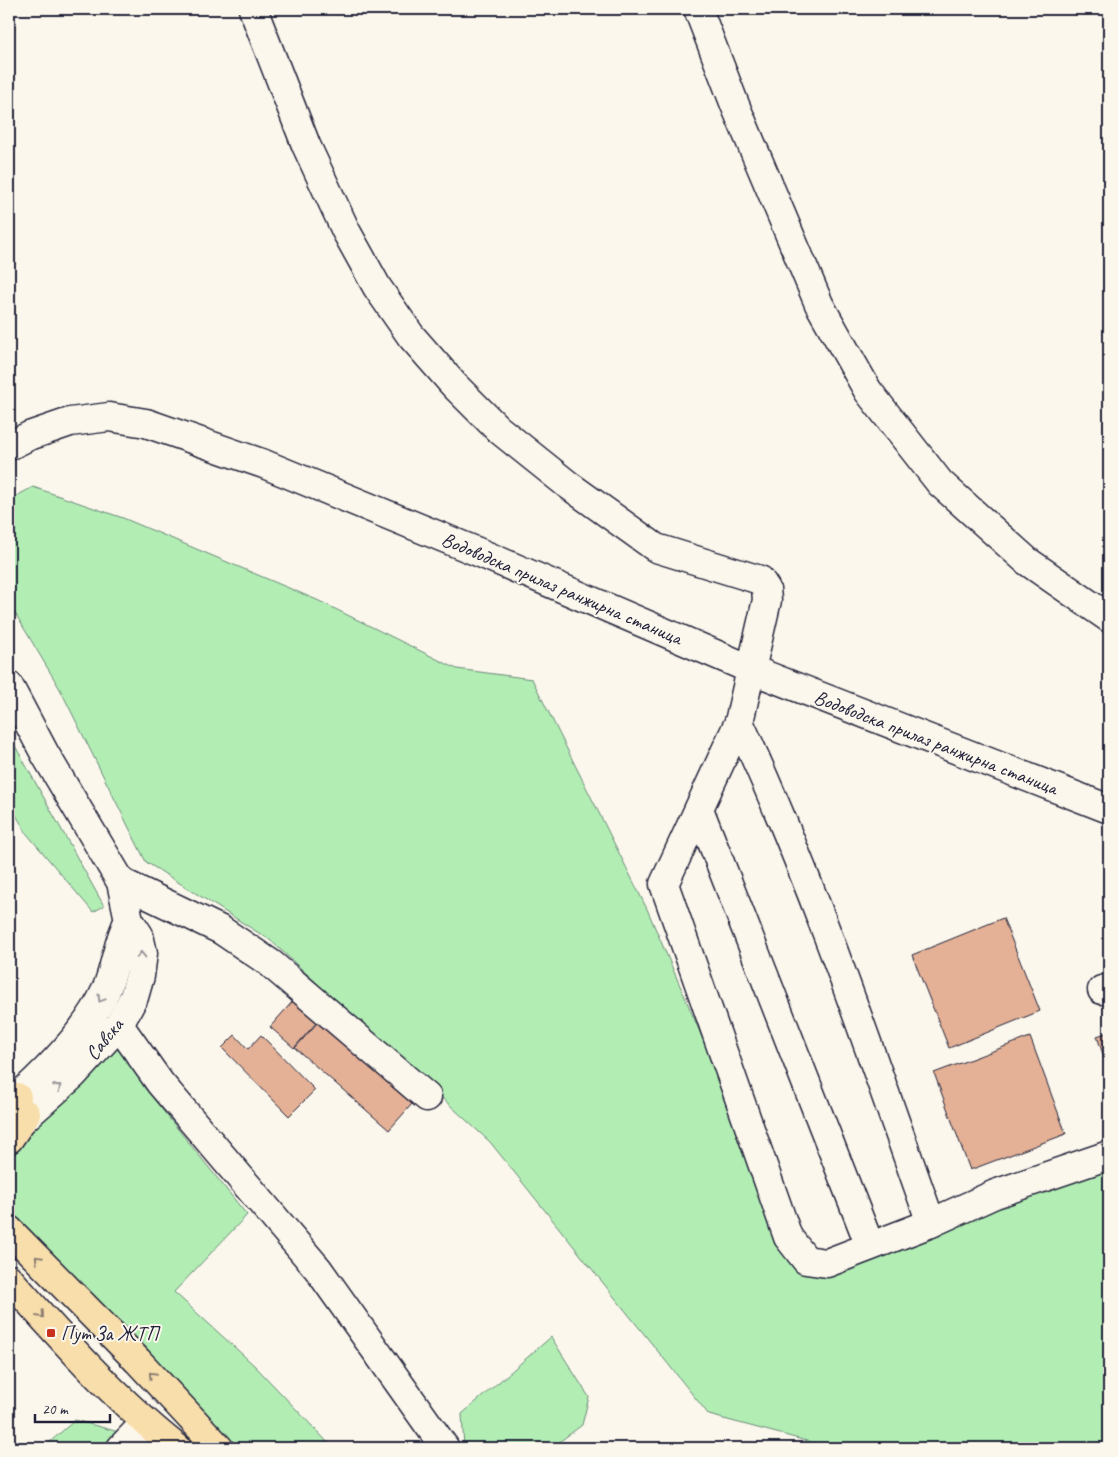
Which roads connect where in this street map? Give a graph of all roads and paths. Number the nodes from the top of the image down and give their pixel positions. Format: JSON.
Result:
{"nodes":[{"id":1,"x":253,"y":9,"type":"edge"},
{"id":2,"x":698,"y":9,"type":"edge"},
{"id":3,"x":9,"y":446,"type":"edge"},
{"id":4,"x":1109,"y":618,"type":"edge"},
{"id":5,"x":750,"y":669,"type":"junction"},
{"id":6,"x":9,"y":686,"type":"edge"},
{"id":7,"x":739,"y":722,"type":"junction"},
{"id":8,"x":699,"y":809,"type":"junction"},
{"id":9,"x":1109,"y":809,"type":"edge"},
{"id":10,"x":121,"y":882,"type":"junction"},
{"id":11,"x":129,"y":920,"type":"junction"},
{"id":12,"x":119,"y":1025,"type":"junction"},
{"id":13,"x":427,"y":1097,"type":"dead end"},
{"id":14,"x":14,"y":1109,"type":"edge"},
{"id":15,"x":9,"y":1139,"type":"edge"},
{"id":16,"x":1109,"y":1155,"type":"edge"},
{"id":17,"x":931,"y":1223,"type":"junction"},
{"id":18,"x":9,"y":1230,"type":"edge"},
{"id":19,"x":870,"y":1246,"type":"junction"},
{"id":20,"x":9,"y":1278,"type":"edge"},
{"id":21,"x":145,"y":1423,"type":"junction"},
{"id":22,"x":121,"y":1448,"type":"edge"},
{"id":23,"x":176,"y":1448,"type":"edge"},
{"id":24,"x":219,"y":1448,"type":"edge"},
{"id":25,"x":445,"y":1448,"type":"edge"}],
"edges":[{"from":1,"to":5,"type":"street"},
{"from":2,"to":4,"type":"street"},
{"from":3,"to":5,"type":"street","name":"Водоводска прилаз ранжирна станица"},
{"from":5,"to":7,"type":"street"},
{"from":5,"to":9,"type":"street","name":"Водоводска прилаз ранжирна станица"},
{"from":6,"to":10,"type":"street","name":"Савска"},
{"from":7,"to":8,"type":"street"},
{"from":7,"to":17,"type":"street"},
{"from":8,"to":19,"type":"street"},
{"from":8,"to":19,"type":"street"},
{"from":10,"to":11,"type":"street","name":"Савска"},
{"from":10,"to":13,"type":"street"},
{"from":12,"to":11,"type":"street","name":"Савска","one_way":true},
{"from":11,"to":14,"type":"street","name":"Савска","one_way":true},
{"from":14,"to":12,"type":"street","name":"Савска","one_way":true},
{"from":12,"to":25,"type":"street"},
{"from":14,"to":15,"type":"main road"},
{"from":16,"to":17,"type":"street"},
{"from":17,"to":19,"type":"street"},
{"from":24,"to":18,"type":"main road","one_way":true},
{"from":20,"to":21,"type":"main road","one_way":true},
{"from":21,"to":22,"type":"street"},
{"from":21,"to":23,"type":"main road"}]}
